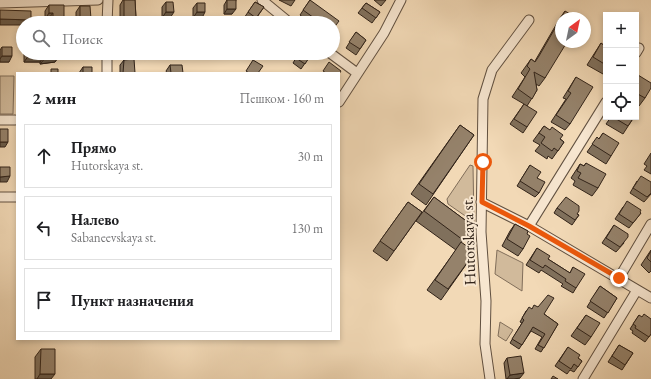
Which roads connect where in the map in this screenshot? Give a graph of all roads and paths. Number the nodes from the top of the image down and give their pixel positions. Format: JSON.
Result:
{"nodes":[{"id":1,"x":98,"y":0,"type":"edge"},
{"id":2,"x":108,"y":0,"type":"edge"},
{"id":3,"x":262,"y":0,"type":"edge"},
{"id":4,"x":401,"y":0,"type":"edge"},
{"id":5,"x":0,"y":3,"type":"edge"},
{"id":6,"x":108,"y":16,"type":"edge"},
{"id":7,"x":281,"y":16,"type":"edge"},
{"id":8,"x":529,"y":20,"type":"dead end"},
{"id":9,"x":107,"y":60,"type":"edge"},
{"id":10,"x":339,"y":60,"type":"edge"},
{"id":11,"x":107,"y":72,"type":"edge"},
{"id":12,"x":357,"y":73,"type":"junction"},
{"id":13,"x":340,"y":100,"type":"edge"},
{"id":14,"x":603,"y":107,"type":"edge"},
{"id":15,"x":0,"y":120,"type":"edge"},
{"id":16,"x":15,"y":120,"type":"dead end"},
{"id":17,"x":0,"y":197,"type":"edge"},
{"id":18,"x":16,"y":197,"type":"edge"},
{"id":19,"x":482,"y":202,"type":"junction"},
{"id":20,"x":651,"y":224,"type":"edge"},
{"id":21,"x":529,"y":226,"type":"junction"},
{"id":22,"x":619,"y":278,"type":"junction"},
{"id":23,"x":637,"y":290,"type":"junction"},
{"id":24,"x":651,"y":298,"type":"edge"},
{"id":25,"x":587,"y":377,"type":"edge"},
{"id":26,"x":490,"y":379,"type":"edge"}],
"edges":[{"from":1,"to":5,"type":"street"},
{"from":2,"to":6,"type":"street"},
{"from":3,"to":7,"type":"street"},
{"from":4,"to":12,"type":"street"},
{"from":8,"to":19,"type":"street","name":"Hutorskaya st."},
{"from":9,"to":11,"type":"street"},
{"from":10,"to":12,"type":"street"},
{"from":12,"to":13,"type":"street"},
{"from":14,"to":21,"type":"street"},
{"from":15,"to":16,"type":"street"},
{"from":17,"to":18,"type":"street"},
{"from":19,"to":21,"type":"street"},
{"from":19,"to":26,"type":"street","name":"Hutorskaya st."},
{"from":20,"to":22,"type":"street"},
{"from":21,"to":22,"type":"street"},
{"from":22,"to":23,"type":"street"},
{"from":23,"to":24,"type":"street"},
{"from":23,"to":25,"type":"street"}]}
